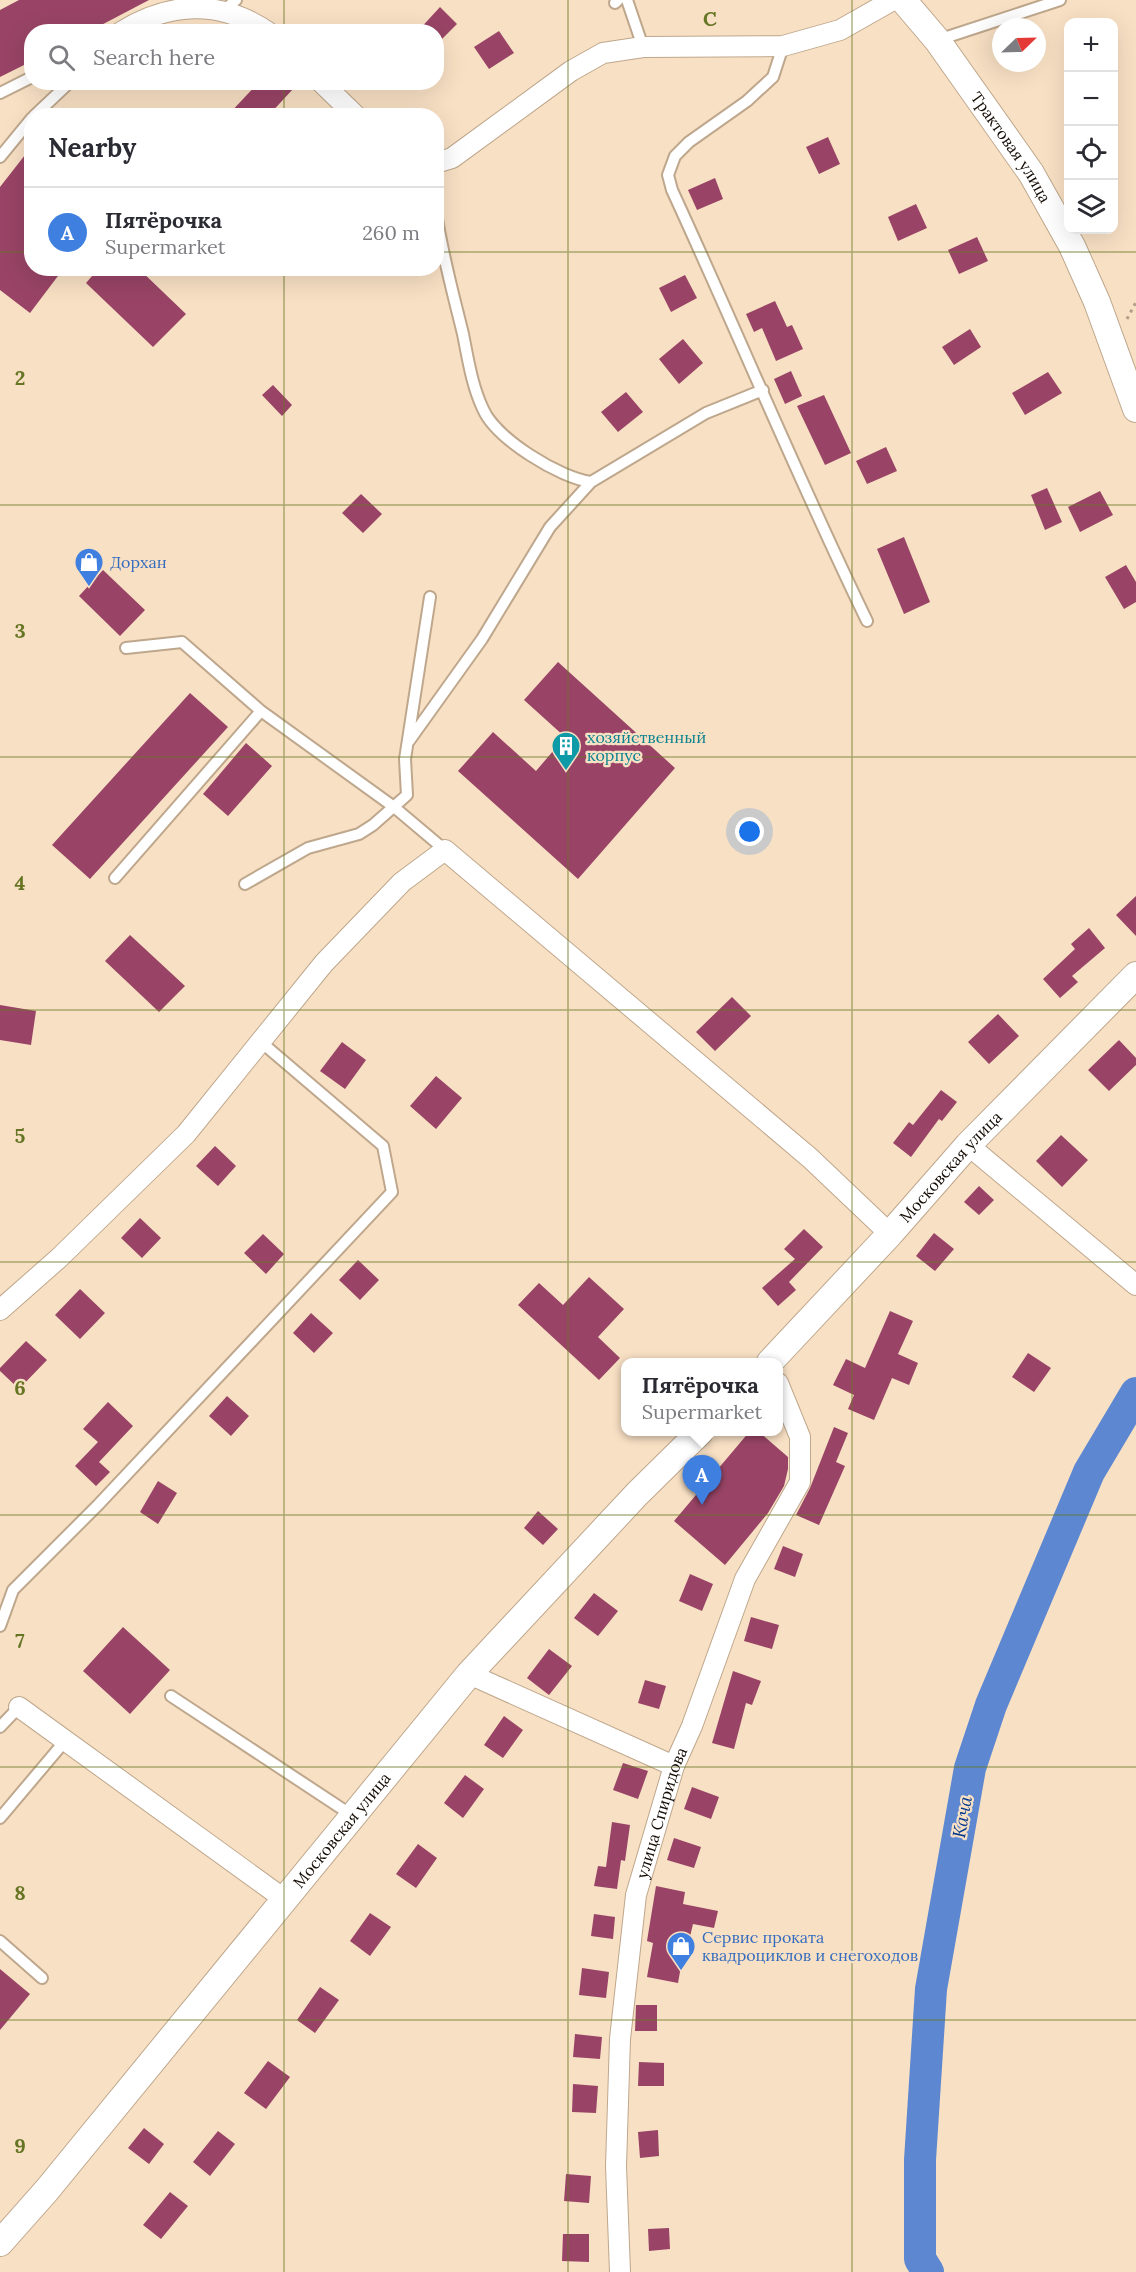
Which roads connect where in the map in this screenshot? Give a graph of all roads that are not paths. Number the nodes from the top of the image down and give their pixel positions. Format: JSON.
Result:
{"nodes":[{"id":1,"x":627,"y":0,"type":"edge"},
{"id":2,"x":893,"y":0,"type":"edge"},
{"id":3,"x":903,"y":0,"type":"edge"},
{"id":4,"x":1060,"y":0,"type":"edge"},
{"id":5,"x":233,"y":3,"type":"edge"},
{"id":6,"x":133,"y":24,"type":"edge"},
{"id":7,"x":258,"y":24,"type":"edge"},
{"id":8,"x":937,"y":40,"type":"junction"},
{"id":9,"x":643,"y":46,"type":"junction"},
{"id":10,"x":783,"y":46,"type":"junction"},
{"id":11,"x":24,"y":81,"type":"edge"},
{"id":12,"x":62,"y":90,"type":"edge"},
{"id":13,"x":329,"y":90,"type":"edge"},
{"id":14,"x":0,"y":93,"type":"edge"},
{"id":15,"x":43,"y":108,"type":"edge"},
{"id":16,"x":348,"y":108,"type":"edge"},
{"id":17,"x":24,"y":128,"type":"edge"},
{"id":18,"x":0,"y":157,"type":"edge"},
{"id":19,"x":444,"y":160,"type":"edge"},
{"id":20,"x":444,"y":258,"type":"edge"},
{"id":21,"x":763,"y":390,"type":"junction"},
{"id":22,"x":1136,"y":409,"type":"edge"},
{"id":23,"x":591,"y":482,"type":"junction"},
{"id":24,"x":430,"y":597,"type":"dead end"},
{"id":25,"x":867,"y":621,"type":"dead end"},
{"id":26,"x":126,"y":648,"type":"dead end"},
{"id":27,"x":261,"y":711,"type":"junction"},
{"id":28,"x":409,"y":741,"type":"junction"},
{"id":29,"x":394,"y":807,"type":"junction"},
{"id":30,"x":445,"y":850,"type":"junction"},
{"id":31,"x":115,"y":878,"type":"dead end"},
{"id":32,"x":245,"y":884,"type":"dead end"},
{"id":33,"x":1136,"y":975,"type":"edge"},
{"id":34,"x":261,"y":1042,"type":"junction"},
{"id":35,"x":968,"y":1144,"type":"junction"},
{"id":36,"x":890,"y":1234,"type":"junction"},
{"id":37,"x":1136,"y":1285,"type":"edge"},
{"id":38,"x":0,"y":1310,"type":"edge"},
{"id":39,"x":780,"y":1358,"type":"edge"},
{"id":40,"x":783,"y":1394,"type":"edge"},
{"id":41,"x":695,"y":1436,"type":"edge"},
{"id":42,"x":0,"y":1626,"type":"edge"},
{"id":43,"x":469,"y":1674,"type":"junction"},
{"id":44,"x":171,"y":1696,"type":"dead end"},
{"id":45,"x":19,"y":1707,"type":"joint"},
{"id":46,"x":0,"y":1727,"type":"edge"},
{"id":47,"x":65,"y":1741,"type":"junction"},
{"id":48,"x":674,"y":1766,"type":"junction"},
{"id":49,"x":353,"y":1816,"type":"junction"},
{"id":50,"x":0,"y":1818,"type":"edge"},
{"id":51,"x":284,"y":1899,"type":"junction"},
{"id":52,"x":0,"y":1941,"type":"edge"},
{"id":53,"x":42,"y":1978,"type":"dead end"},
{"id":54,"x":0,"y":2243,"type":"edge"},
{"id":55,"x":620,"y":2272,"type":"edge"}],
"edges":[{"from":1,"to":9,"type":"lane"},
{"from":2,"to":10,"type":"street"},
{"from":3,"to":8,"type":"street","name":"Трактовая улица"},
{"from":4,"to":8,"type":"lane"},
{"from":5,"to":6,"type":"street"},
{"from":5,"to":7,"type":"street"},
{"from":8,"to":22,"type":"street","name":"Трактовая улица"},
{"from":9,"to":10,"type":"street"},
{"from":9,"to":19,"type":"street"},
{"from":10,"to":21,"type":"lane"},
{"from":11,"to":14,"type":"lane"},
{"from":12,"to":15,"type":"lane"},
{"from":13,"to":16,"type":"street"},
{"from":17,"to":18,"type":"lane"},
{"from":20,"to":23,"type":"lane"},
{"from":21,"to":23,"type":"lane"},
{"from":21,"to":25,"type":"lane"},
{"from":23,"to":28,"type":"lane"},
{"from":24,"to":28,"type":"lane"},
{"from":26,"to":27,"type":"lane"},
{"from":27,"to":29,"type":"lane"},
{"from":27,"to":31,"type":"lane"},
{"from":28,"to":29,"type":"lane"},
{"from":29,"to":30,"type":"lane"},
{"from":29,"to":32,"type":"lane"},
{"from":30,"to":34,"type":"street"},
{"from":30,"to":36,"type":"street"},
{"from":33,"to":35,"type":"street","name":"Московская улица"},
{"from":34,"to":38,"type":"street"},
{"from":34,"to":42,"type":"lane"},
{"from":35,"to":36,"type":"street","name":"Московская улица"},
{"from":35,"to":37,"type":"street"},
{"from":36,"to":39,"type":"street","name":"Московская улица"},
{"from":40,"to":48,"type":"street","name":"улица Спиридова"},
{"from":41,"to":43,"type":"street","name":"Московская улица"},
{"from":43,"to":48,"type":"street"},
{"from":43,"to":49,"type":"street","name":"Московская улица"},
{"from":44,"to":49,"type":"lane"},
{"from":45,"to":46,"type":"lane"},
{"from":45,"to":47,"type":"street"},
{"from":47,"to":50,"type":"lane"},
{"from":47,"to":51,"type":"street"},
{"from":48,"to":55,"type":"street","name":"улица Спиридова"},
{"from":49,"to":51,"type":"street","name":"Московская улица"},
{"from":51,"to":54,"type":"street","name":"Московская улица"},
{"from":52,"to":53,"type":"lane"}]}
